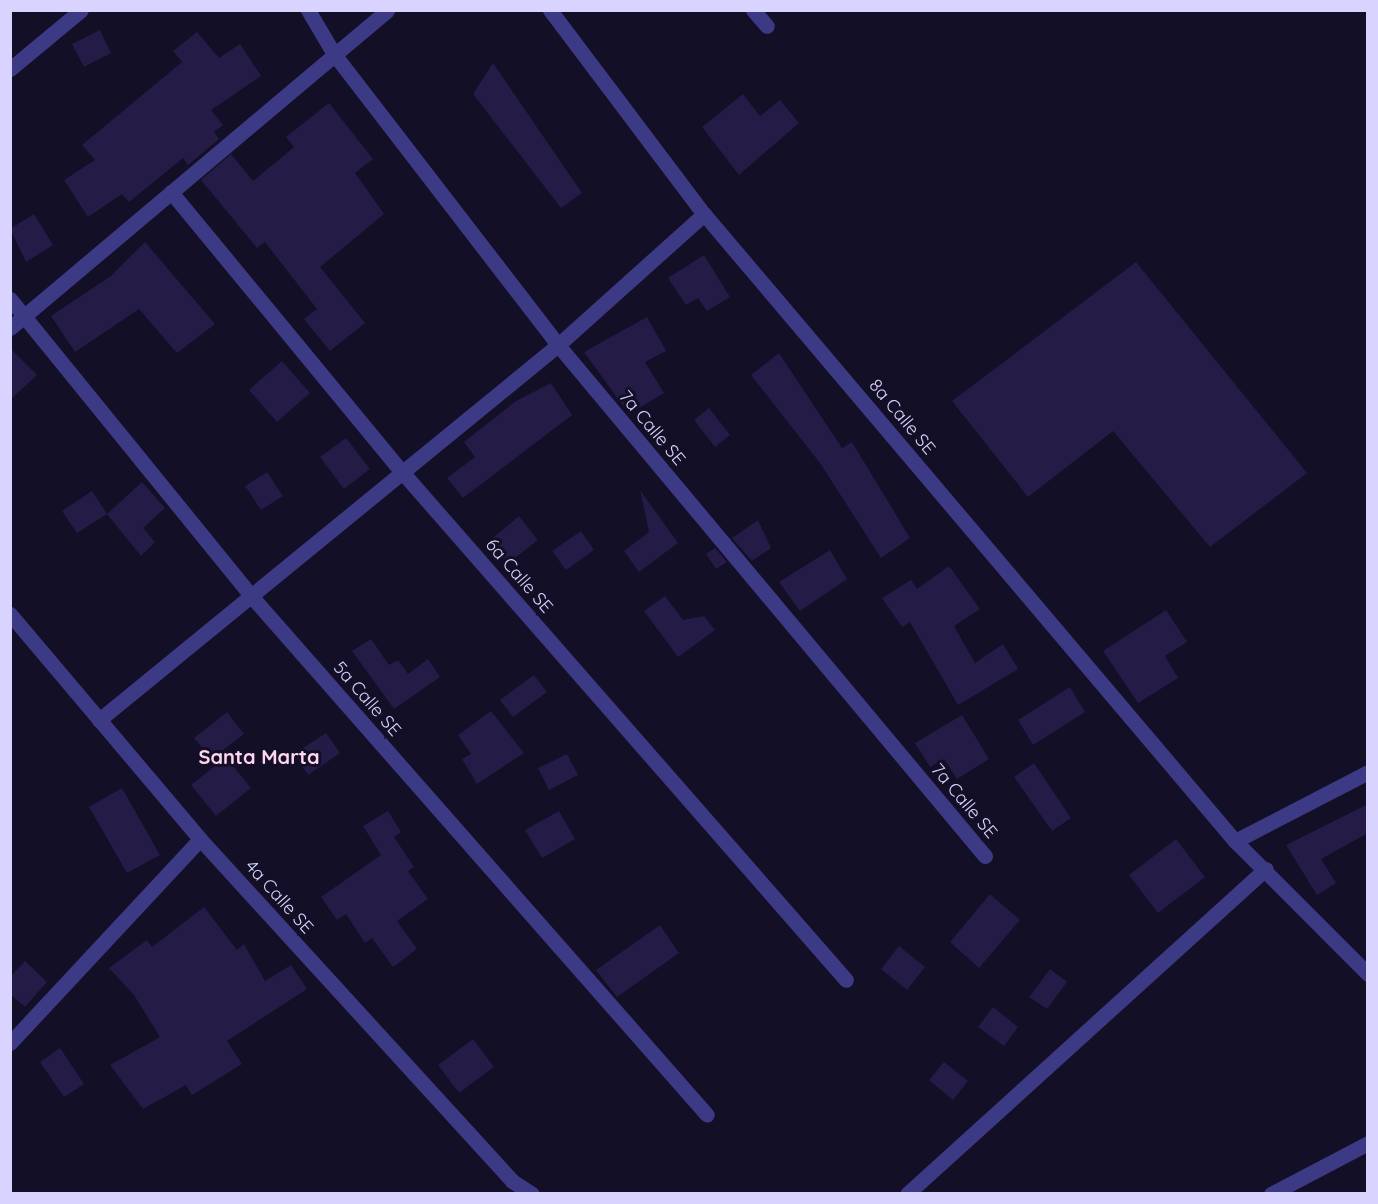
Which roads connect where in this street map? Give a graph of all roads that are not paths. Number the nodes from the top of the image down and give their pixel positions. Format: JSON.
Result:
{"nodes":[{"id":1,"x":81,"y":10,"type":"edge"},
{"id":2,"x":308,"y":10,"type":"edge"},
{"id":3,"x":387,"y":10,"type":"edge"},
{"id":4,"x":550,"y":10,"type":"edge"},
{"id":5,"x":753,"y":10,"type":"edge"},
{"id":6,"x":767,"y":26,"type":"dead end"},
{"id":7,"x":334,"y":54,"type":"junction"},
{"id":8,"x":10,"y":69,"type":"edge"},
{"id":9,"x":171,"y":192,"type":"junction"},
{"id":10,"x":704,"y":214,"type":"junction"},
{"id":11,"x":10,"y":299,"type":"edge"},
{"id":12,"x":24,"y":317,"type":"junction"},
{"id":13,"x":10,"y":328,"type":"edge"},
{"id":14,"x":558,"y":345,"type":"junction"},
{"id":15,"x":403,"y":473,"type":"junction"},
{"id":16,"x":252,"y":597,"type":"junction"},
{"id":17,"x":10,"y":614,"type":"edge"},
{"id":18,"x":99,"y":720,"type":"junction"},
{"id":19,"x":1368,"y":772,"type":"edge"},
{"id":20,"x":200,"y":839,"type":"junction"},
{"id":21,"x":1235,"y":841,"type":"junction"},
{"id":22,"x":985,"y":856,"type":"dead end"},
{"id":23,"x":1266,"y":869,"type":"junction"},
{"id":24,"x":1368,"y":974,"type":"edge"},
{"id":25,"x":846,"y":980,"type":"dead end"},
{"id":26,"x":10,"y":1043,"type":"edge"},
{"id":27,"x":707,"y":1115,"type":"dead end"},
{"id":28,"x":1368,"y":1143,"type":"edge"},
{"id":29,"x":532,"y":1194,"type":"edge"},
{"id":30,"x":908,"y":1194,"type":"edge"},
{"id":31,"x":1271,"y":1194,"type":"edge"}],
"edges":[{"from":1,"to":8,"type":"street"},
{"from":2,"to":7,"type":"street","name":"7a Calle SE"},
{"from":3,"to":7,"type":"street"},
{"from":4,"to":10,"type":"street","name":"8a Calle SE"},
{"from":5,"to":6,"type":"street"},
{"from":7,"to":9,"type":"street"},
{"from":7,"to":14,"type":"street","name":"7a Calle SE"},
{"from":9,"to":12,"type":"street"},
{"from":9,"to":15,"type":"street","name":"6a Calle SE"},
{"from":10,"to":14,"type":"street"},
{"from":10,"to":21,"type":"street","name":"8a Calle SE"},
{"from":11,"to":12,"type":"street","name":"5a Calle SE"},
{"from":12,"to":13,"type":"street"},
{"from":12,"to":16,"type":"street","name":"5a Calle SE"},
{"from":14,"to":15,"type":"street"},
{"from":14,"to":22,"type":"street","name":"7a Calle SE"},
{"from":15,"to":16,"type":"street"},
{"from":15,"to":25,"type":"street","name":"6a Calle SE"},
{"from":16,"to":18,"type":"street"},
{"from":16,"to":27,"type":"street","name":"5a Calle SE"},
{"from":17,"to":18,"type":"street","name":"4a Calle SE"},
{"from":18,"to":20,"type":"street","name":"4a Calle SE"},
{"from":19,"to":21,"type":"street"},
{"from":20,"to":26,"type":"street"},
{"from":20,"to":29,"type":"street","name":"4a Calle SE"},
{"from":21,"to":23,"type":"street","name":"8a Calle SE"},
{"from":23,"to":24,"type":"street","name":"8a Calle SE"},
{"from":23,"to":30,"type":"street"},
{"from":28,"to":31,"type":"street"}]}
